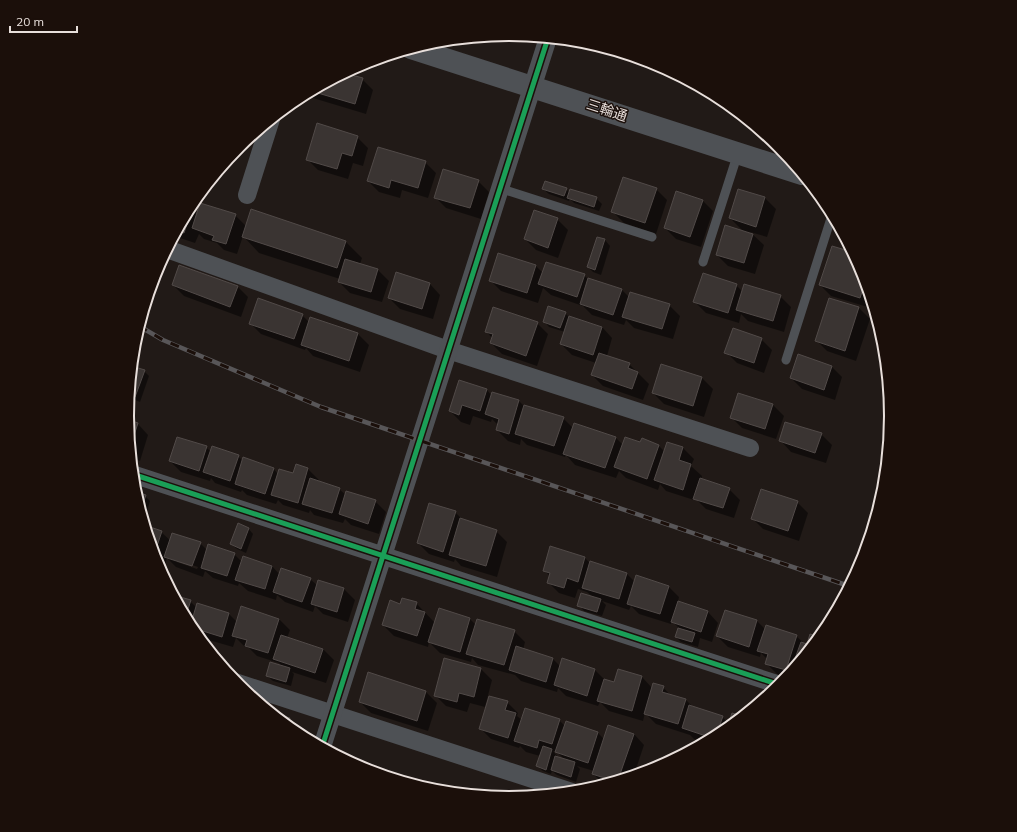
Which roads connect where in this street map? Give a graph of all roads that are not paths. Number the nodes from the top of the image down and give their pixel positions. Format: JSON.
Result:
{"nodes":[{"id":1,"x":546,"y":43,"type":"edge"},
{"id":2,"x":422,"y":51,"type":"edge"},
{"id":3,"x":532,"y":86,"type":"junction"},
{"id":4,"x":268,"y":128,"type":"edge"},
{"id":5,"x":738,"y":153,"type":"junction"},
{"id":6,"x":791,"y":170,"type":"edge"},
{"id":7,"x":499,"y":188,"type":"junction"},
{"id":8,"x":247,"y":195,"type":"dead end"},
{"id":9,"x":829,"y":223,"type":"edge"},
{"id":10,"x":652,"y":237,"type":"dead end"},
{"id":11,"x":172,"y":251,"type":"edge"},
{"id":12,"x":703,"y":262,"type":"dead end"},
{"id":13,"x":448,"y":350,"type":"junction"},
{"id":14,"x":786,"y":360,"type":"dead end"},
{"id":15,"x":750,"y":448,"type":"dead end"},
{"id":16,"x":139,"y":476,"type":"edge"},
{"id":17,"x":383,"y":556,"type":"junction"},
{"id":18,"x":772,"y":683,"type":"edge"},
{"id":19,"x":249,"y":687,"type":"edge"},
{"id":20,"x":333,"y":714,"type":"junction"},
{"id":21,"x":324,"y":742,"type":"edge"},
{"id":22,"x":559,"y":788,"type":"edge"}],
"edges":[{"from":1,"to":3,"type":"street"},
{"from":2,"to":3,"type":"street","name":"三輪通"},
{"from":3,"to":5,"type":"street","name":"三輪通"},
{"from":3,"to":7,"type":"street"},
{"from":4,"to":8,"type":"street"},
{"from":5,"to":6,"type":"street","name":"三輪通"},
{"from":5,"to":12,"type":"lane"},
{"from":7,"to":10,"type":"lane"},
{"from":7,"to":13,"type":"street"},
{"from":9,"to":14,"type":"lane"},
{"from":11,"to":13,"type":"street"},
{"from":13,"to":15,"type":"street"},
{"from":13,"to":17,"type":"street"},
{"from":16,"to":17,"type":"street"},
{"from":17,"to":18,"type":"street"},
{"from":17,"to":20,"type":"street"},
{"from":19,"to":20,"type":"street"},
{"from":20,"to":21,"type":"street"},
{"from":20,"to":22,"type":"street"}]}
